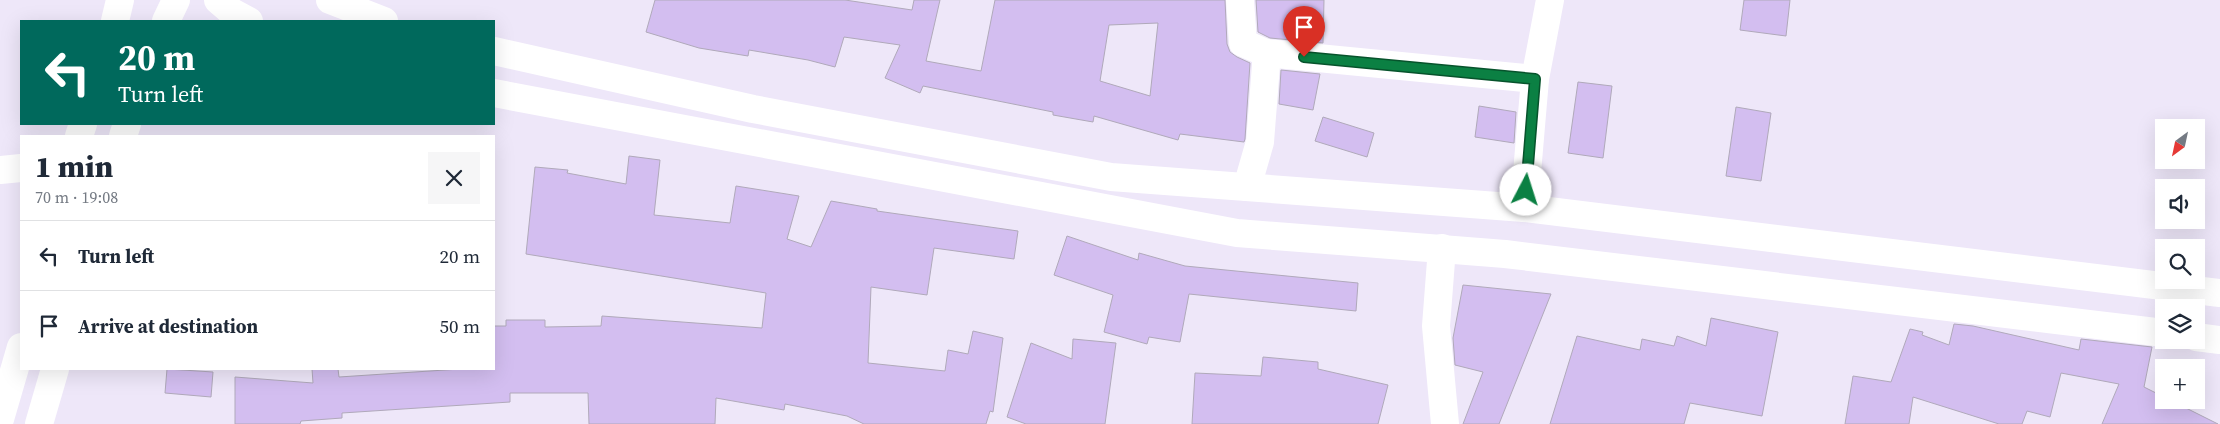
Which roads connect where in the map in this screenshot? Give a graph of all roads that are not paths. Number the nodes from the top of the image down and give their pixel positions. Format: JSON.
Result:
{"nodes":[{"id":1,"x":120,"y":0,"type":"edge"},
{"id":2,"x":176,"y":0,"type":"edge"},
{"id":3,"x":218,"y":0,"type":"edge"},
{"id":4,"x":330,"y":0,"type":"edge"},
{"id":5,"x":1240,"y":0,"type":"edge"},
{"id":6,"x":1550,"y":0,"type":"edge"},
{"id":7,"x":115,"y":20,"type":"edge"},
{"id":8,"x":166,"y":20,"type":"edge"},
{"id":9,"x":247,"y":20,"type":"edge"},
{"id":10,"x":381,"y":20,"type":"edge"},
{"id":11,"x":495,"y":50,"type":"edge"},
{"id":12,"x":1266,"y":53,"type":"junction"},
{"id":13,"x":1535,"y":79,"type":"junction"},
{"id":14,"x":495,"y":93,"type":"edge"},
{"id":15,"x":20,"y":168,"type":"edge"},
{"id":16,"x":0,"y":170,"type":"edge"},
{"id":17,"x":1247,"y":187,"type":"junction"},
{"id":18,"x":1524,"y":208,"type":"junction"},
{"id":19,"x":1442,"y":248,"type":"junction"},
{"id":20,"x":2220,"y":293,"type":"edge"},
{"id":21,"x":2155,"y":332,"type":"edge"},
{"id":22,"x":2205,"y":338,"type":"edge"},
{"id":23,"x":2220,"y":340,"type":"edge"},
{"id":24,"x":20,"y":350,"type":"edge"},
{"id":25,"x":55,"y":370,"type":"edge"},
{"id":26,"x":0,"y":419,"type":"edge"},
{"id":27,"x":39,"y":424,"type":"edge"},
{"id":28,"x":1445,"y":424,"type":"edge"}],
"edges":[{"from":1,"to":7,"type":"street"},
{"from":2,"to":8,"type":"street"},
{"from":3,"to":9,"type":"street"},
{"from":4,"to":10,"type":"street"},
{"from":5,"to":12,"type":"street"},
{"from":6,"to":13,"type":"street"},
{"from":11,"to":17,"type":"street"},
{"from":12,"to":13,"type":"street"},
{"from":12,"to":17,"type":"street"},
{"from":13,"to":18,"type":"street"},
{"from":14,"to":19,"type":"street"},
{"from":15,"to":16,"type":"street"},
{"from":17,"to":18,"type":"street"},
{"from":18,"to":20,"type":"street"},
{"from":19,"to":21,"type":"street"},
{"from":19,"to":28,"type":"street"},
{"from":22,"to":23,"type":"street"},
{"from":24,"to":26,"type":"street"},
{"from":25,"to":27,"type":"street"}]}
